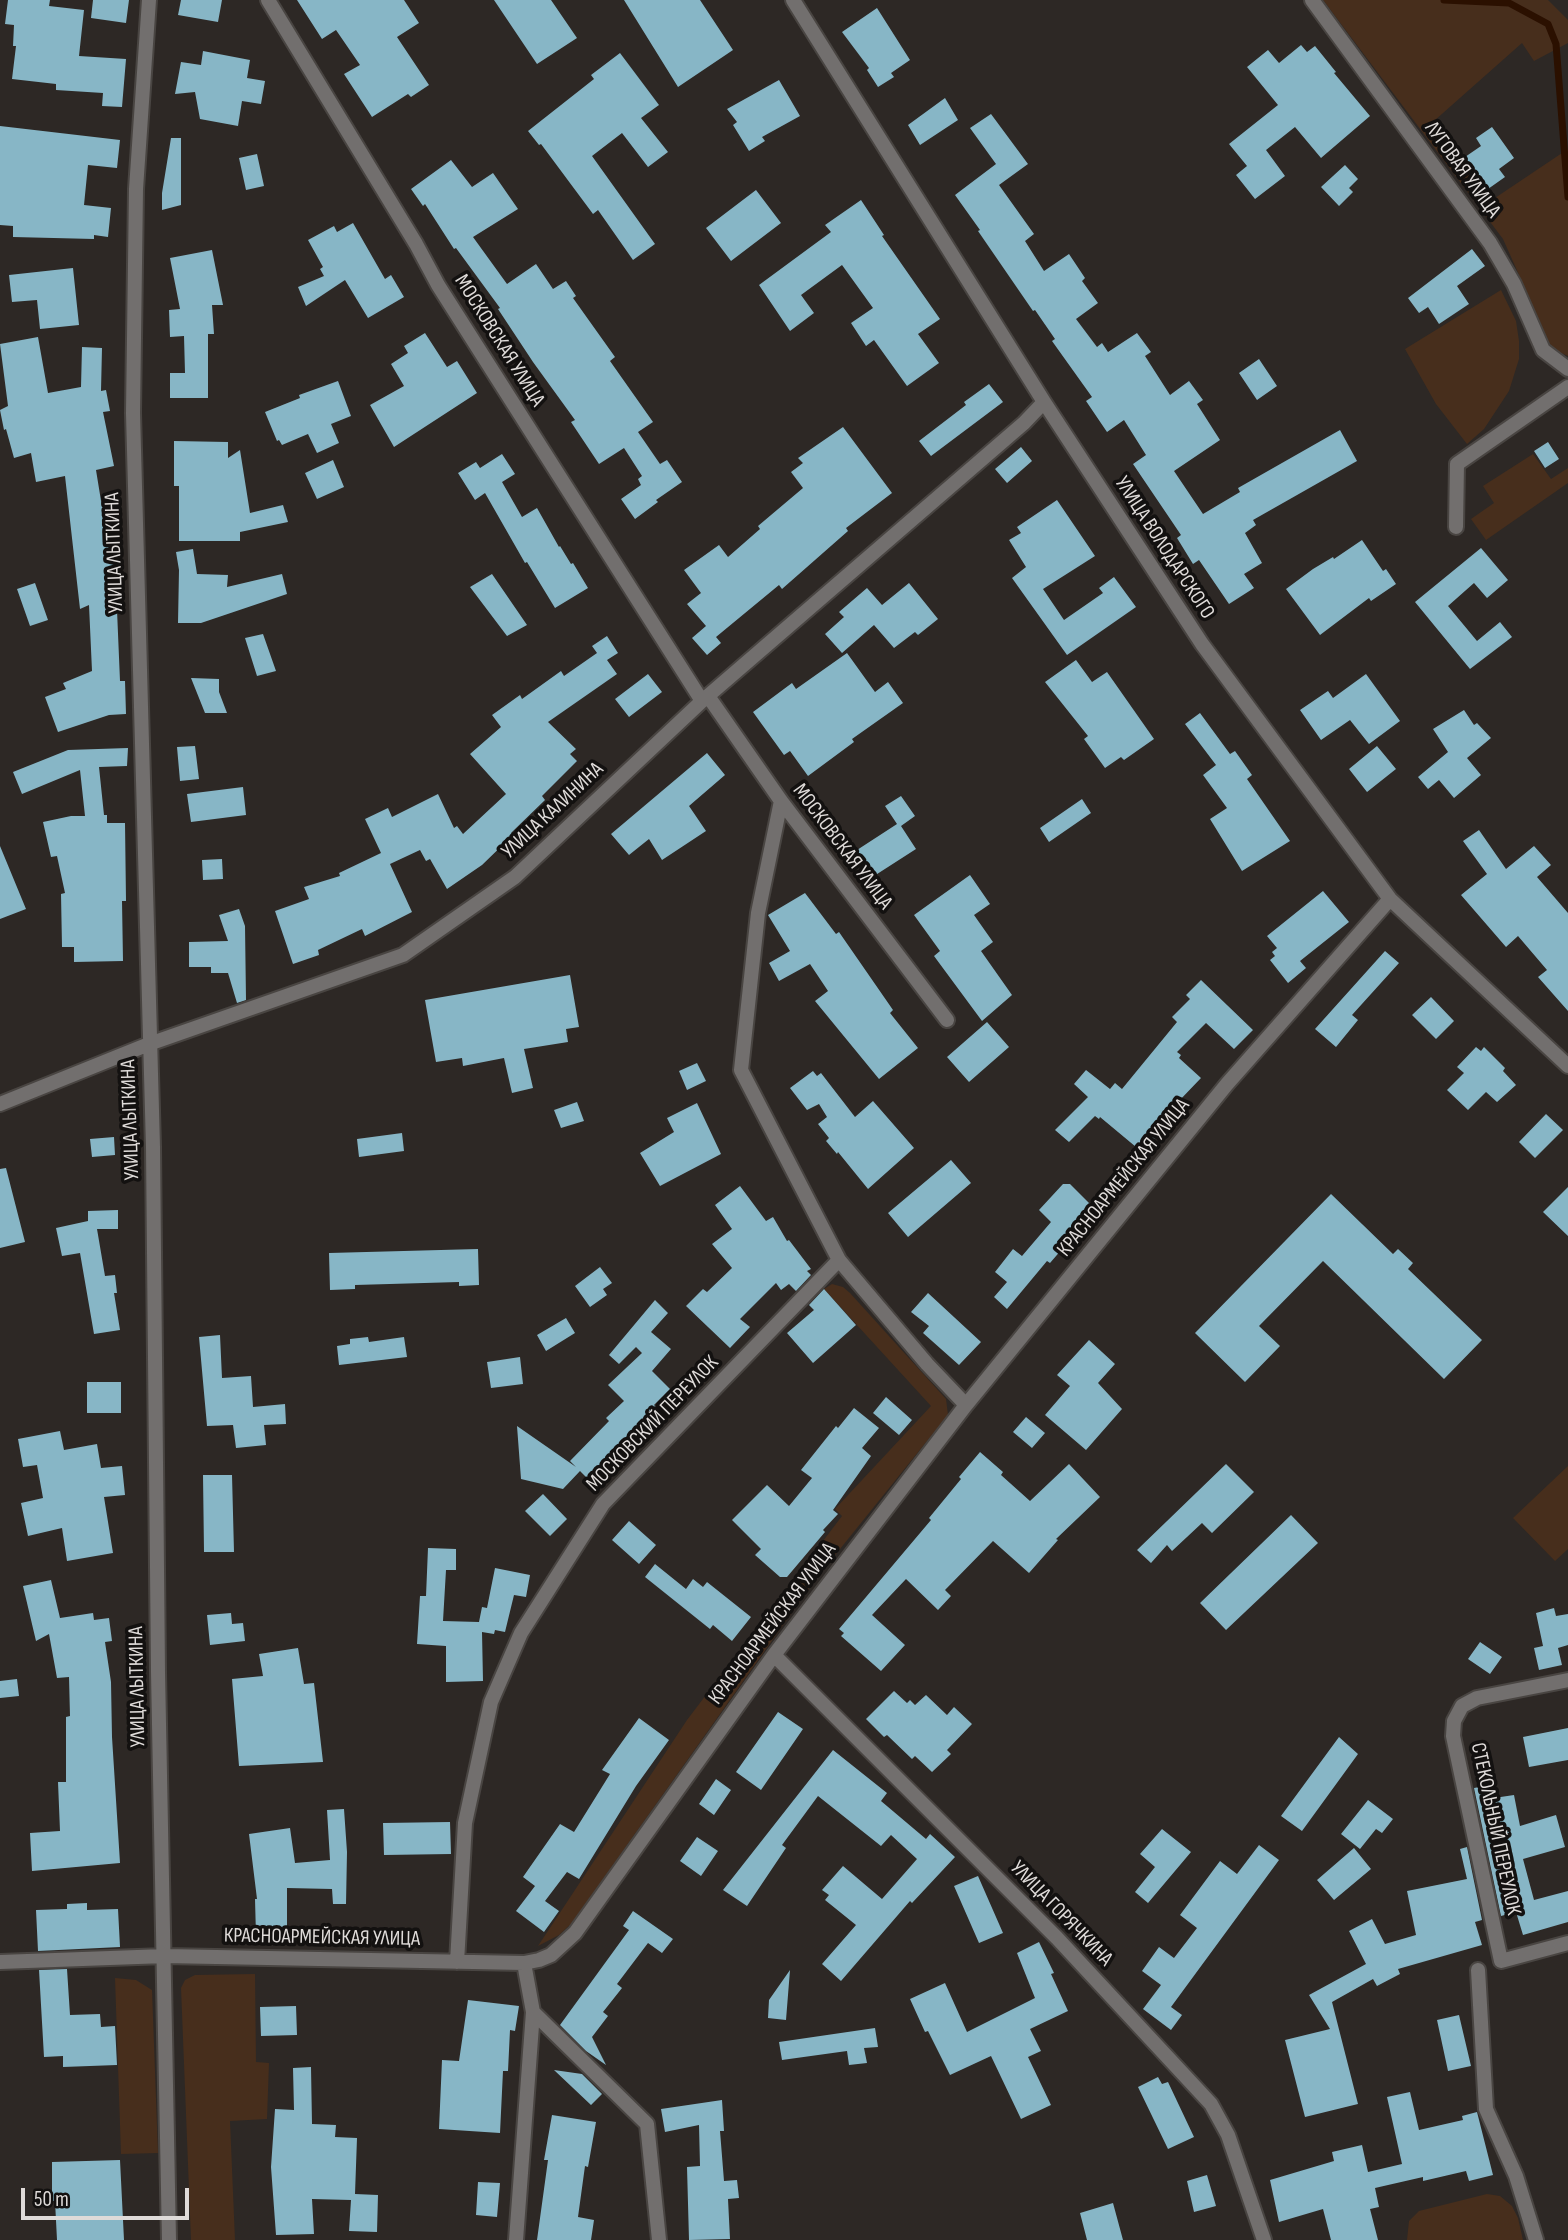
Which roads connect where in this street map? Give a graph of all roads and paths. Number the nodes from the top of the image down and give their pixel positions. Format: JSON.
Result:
{"nodes":[{"id":1,"x":149,"y":0,"type":"edge"},
{"id":2,"x":268,"y":0,"type":"edge"},
{"id":3,"x":793,"y":0,"type":"edge"},
{"id":4,"x":1312,"y":0,"type":"edge"},
{"id":5,"x":1568,"y":369,"type":"edge"},
{"id":6,"x":1568,"y":387,"type":"edge"},
{"id":7,"x":1044,"y":402,"type":"junction"},
{"id":8,"x":1456,"y":527,"type":"dead end"},
{"id":9,"x":705,"y":699,"type":"junction"},
{"id":10,"x":781,"y":801,"type":"junction"},
{"id":11,"x":1390,"y":899,"type":"junction"},
{"id":12,"x":947,"y":1020,"type":"dead end"},
{"id":13,"x":149,"y":1044,"type":"junction"},
{"id":14,"x":1568,"y":1066,"type":"edge"},
{"id":15,"x":0,"y":1104,"type":"edge"},
{"id":16,"x":839,"y":1261,"type":"junction"},
{"id":17,"x":966,"y":1405,"type":"junction"},
{"id":18,"x":774,"y":1655,"type":"junction"},
{"id":19,"x":1568,"y":1680,"type":"edge"},
{"id":20,"x":1568,"y":1943,"type":"edge"},
{"id":21,"x":165,"y":1956,"type":"junction"},
{"id":22,"x":0,"y":1962,"type":"edge"},
{"id":23,"x":457,"y":1962,"type":"junction"},
{"id":24,"x":524,"y":1963,"type":"junction"},
{"id":25,"x":1478,"y":1970,"type":"dead end"},
{"id":26,"x":533,"y":2012,"type":"junction"},
{"id":27,"x":169,"y":2240,"type":"edge"},
{"id":28,"x":516,"y":2240,"type":"edge"},
{"id":29,"x":659,"y":2240,"type":"edge"},
{"id":30,"x":1264,"y":2240,"type":"edge"},
{"id":31,"x":1536,"y":2240,"type":"edge"}],
"edges":[{"from":1,"to":13,"type":"street","name":"УЛИЦА ЛЫТКИНА"},
{"from":2,"to":9,"type":"street","name":"МОСКОВСКАЯ УЛИЦА"},
{"from":3,"to":7,"type":"street","name":"УЛИЦА ВОЛОДАРСКОГО"},
{"from":4,"to":5,"type":"street","name":"ЛУГОВАЯ УЛИЦА"},
{"from":6,"to":8,"type":"street"},
{"from":7,"to":9,"type":"street","name":"УЛИЦА КАЛИНИНА"},
{"from":7,"to":11,"type":"street","name":"УЛИЦА ВОЛОДАРСКОГО"},
{"from":9,"to":10,"type":"street","name":"МОСКОВСКАЯ УЛИЦА"},
{"from":9,"to":13,"type":"street","name":"УЛИЦА КАЛИНИНА"},
{"from":10,"to":12,"type":"street","name":"МОСКОВСКАЯ УЛИЦА"},
{"from":10,"to":16,"type":"street"},
{"from":11,"to":14,"type":"street","name":"УЛИЦА ВОЛОДАРСКОГО"},
{"from":11,"to":17,"type":"street","name":"КРАСНОАРМЕЙСКАЯ УЛИЦА"},
{"from":13,"to":15,"type":"street","name":"УЛИЦА КАЛИНИНА"},
{"from":13,"to":21,"type":"street","name":"УЛИЦА ЛЫТКИНА"},
{"from":16,"to":17,"type":"street"},
{"from":16,"to":23,"type":"street","name":"МОСКОВСКИЙ ПЕРЕУЛОК"},
{"from":17,"to":18,"type":"street","name":"КРАСНОАРМЕЙСКАЯ УЛИЦА"},
{"from":18,"to":24,"type":"street","name":"КРАСНОАРМЕЙСКАЯ УЛИЦА"},
{"from":18,"to":30,"type":"street","name":"УЛИЦА ГОРЯЧКИНА"},
{"from":19,"to":20,"type":"street","name":"СТЕКОЛЬНЫЙ ПЕРЕУЛОК"},
{"from":21,"to":22,"type":"street","name":"КРАСНОАРМЕЙСКАЯ УЛИЦА"},
{"from":21,"to":23,"type":"street","name":"КРАСНОАРМЕЙСКАЯ УЛИЦА"},
{"from":21,"to":27,"type":"street","name":"УЛИЦА ЛЫТКИНА"},
{"from":23,"to":24,"type":"street","name":"КРАСНОАРМЕЙСКАЯ УЛИЦА"},
{"from":24,"to":26,"type":"street"},
{"from":25,"to":31,"type":"street"},
{"from":26,"to":28,"type":"street"},
{"from":26,"to":29,"type":"street"}]}
